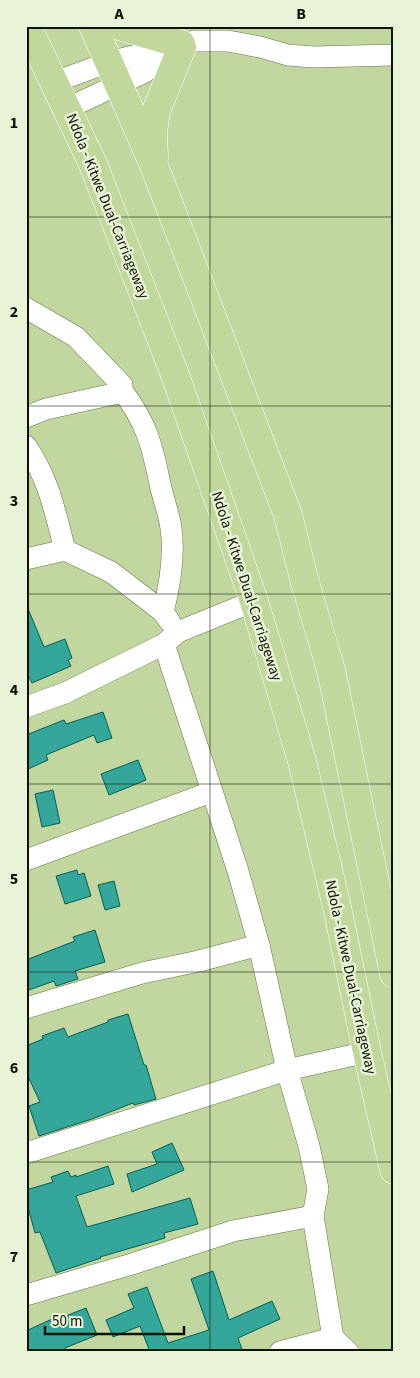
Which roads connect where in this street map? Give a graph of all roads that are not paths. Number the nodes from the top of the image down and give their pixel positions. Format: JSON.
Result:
{"nodes":[{"id":1,"x":27,"y":26,"type":"edge"},
{"id":2,"x":93,"y":26,"type":"edge"},
{"id":3,"x":119,"y":26,"type":"edge"},
{"id":4,"x":187,"y":40,"type":"edge"},
{"id":5,"x":394,"y":55,"type":"edge"},
{"id":6,"x":113,"y":74,"type":"junction"},
{"id":7,"x":55,"y":82,"type":"junction"},
{"id":8,"x":68,"y":108,"type":"junction"},
{"id":9,"x":155,"y":168,"type":"junction"},
{"id":10,"x":26,"y":308,"type":"edge"},
{"id":11,"x":121,"y":389,"type":"junction"},
{"id":12,"x":26,"y":417,"type":"edge"},
{"id":13,"x":26,"y":446,"type":"edge"},
{"id":14,"x":65,"y":550,"type":"junction"},
{"id":15,"x":26,"y":559,"type":"edge"},
{"id":16,"x":254,"y":601,"type":"junction"},
{"id":17,"x":163,"y":612,"type":"junction"},
{"id":18,"x":171,"y":638,"type":"junction"},
{"id":19,"x":26,"y":707,"type":"edge"},
{"id":20,"x":211,"y":792,"type":"junction"},
{"id":21,"x":26,"y":860,"type":"edge"},
{"id":22,"x":387,"y":907,"type":"edge"},
{"id":23,"x":259,"y":945,"type":"junction"},
{"id":24,"x":394,"y":974,"type":"edge"},
{"id":25,"x":26,"y":1008,"type":"edge"},
{"id":26,"x":367,"y":1052,"type":"junction"},
{"id":27,"x":287,"y":1070,"type":"junction"},
{"id":28,"x":26,"y":1153,"type":"edge"},
{"id":29,"x":394,"y":1170,"type":"edge"},
{"id":30,"x":313,"y":1216,"type":"junction"},
{"id":31,"x":26,"y":1295,"type":"edge"},
{"id":32,"x":340,"y":1345,"type":"edge"},
{"id":33,"x":280,"y":1352,"type":"edge"}],
"edges":[{"from":1,"to":7,"type":"highway","name":"Ndola - Kitwe Dual-Carriageway"},
{"from":2,"to":6,"type":"highway"},
{"from":3,"to":4,"type":"highway"},
{"from":4,"to":5,"type":"street"},
{"from":4,"to":6,"type":"street"},
{"from":4,"to":9,"type":"highway"},
{"from":6,"to":7,"type":"street"},
{"from":6,"to":8,"type":"street"},
{"from":6,"to":9,"type":"highway"},
{"from":7,"to":8,"type":"highway","name":"Ndola - Kitwe Dual-Carriageway"},
{"from":8,"to":16,"type":"highway","name":"Ndola - Kitwe Dual-Carriageway"},
{"from":9,"to":22,"type":"highway"},
{"from":10,"to":11,"type":"street"},
{"from":11,"to":12,"type":"street"},
{"from":11,"to":17,"type":"street"},
{"from":13,"to":14,"type":"street"},
{"from":14,"to":15,"type":"street"},
{"from":14,"to":17,"type":"street"},
{"from":16,"to":18,"type":"street"},
{"from":16,"to":26,"type":"highway","name":"Ndola - Kitwe Dual-Carriageway"},
{"from":17,"to":18,"type":"street"},
{"from":18,"to":19,"type":"street"},
{"from":18,"to":20,"type":"street"},
{"from":20,"to":21,"type":"street"},
{"from":20,"to":23,"type":"street"},
{"from":22,"to":24,"type":"highway"},
{"from":23,"to":25,"type":"street"},
{"from":23,"to":27,"type":"street"},
{"from":26,"to":27,"type":"street"},
{"from":26,"to":29,"type":"highway","name":"Ndola - Kitwe Dual-Carriageway"},
{"from":27,"to":28,"type":"street"},
{"from":27,"to":30,"type":"street"},
{"from":30,"to":31,"type":"street"},
{"from":30,"to":32,"type":"street"},
{"from":32,"to":33,"type":"street"}]}
